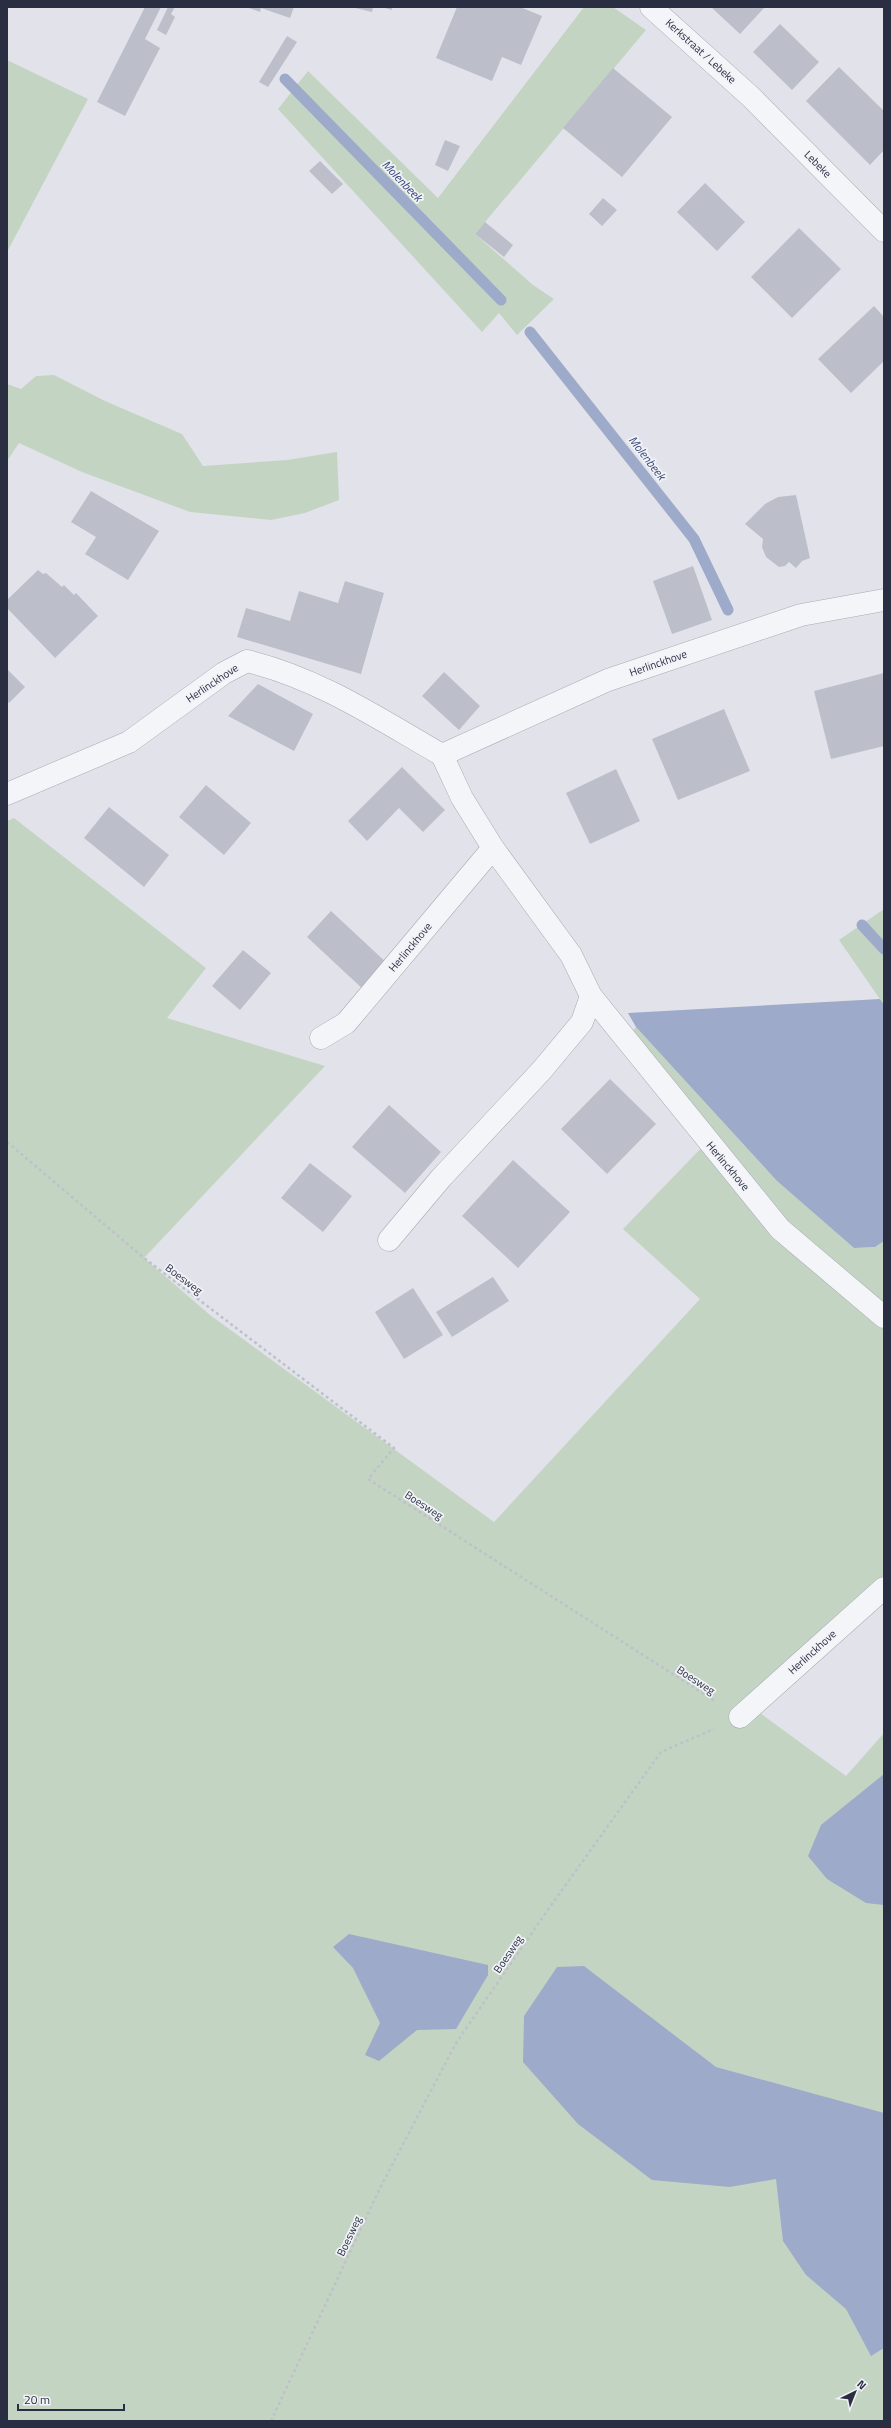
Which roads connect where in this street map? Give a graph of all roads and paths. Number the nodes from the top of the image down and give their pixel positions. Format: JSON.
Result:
{"nodes":[{"id":1,"x":651,"y":7,"type":"edge"},
{"id":2,"x":751,"y":97,"type":"joint"},
{"id":3,"x":884,"y":231,"type":"edge"},
{"id":4,"x":884,"y":600,"type":"edge"},
{"id":5,"x":442,"y":756,"type":"junction"},
{"id":6,"x":7,"y":794,"type":"edge"},
{"id":7,"x":493,"y":848,"type":"junction"},
{"id":8,"x":591,"y":996,"type":"junction"},
{"id":9,"x":321,"y":1038,"type":"dead end"},
{"id":10,"x":7,"y":1142,"type":"edge"},
{"id":11,"x":389,"y":1240,"type":"dead end"},
{"id":12,"x":884,"y":1317,"type":"edge"},
{"id":13,"x":884,"y":1588,"type":"edge"},
{"id":14,"x":740,"y":1717,"type":"junction"},
{"id":15,"x":271,"y":2421,"type":"edge"}],
"edges":[{"from":1,"to":2,"type":"street","name":"Kerkstraat / Lebeke"},
{"from":2,"to":3,"type":"street","name":"Lebeke"},
{"from":4,"to":5,"type":"street","name":"Herlinckhove"},
{"from":5,"to":6,"type":"street","name":"Herlinckhove"},
{"from":5,"to":7,"type":"street","name":"Herlinckhove"},
{"from":7,"to":8,"type":"street","name":"Herlinckhove"},
{"from":7,"to":9,"type":"street","name":"Herlinckhove"},
{"from":8,"to":11,"type":"street"},
{"from":8,"to":12,"type":"street","name":"Herlinckhove"},
{"from":10,"to":14,"type":"path","name":"Boesweg"},
{"from":13,"to":14,"type":"street","name":"Herlinckhove"},
{"from":14,"to":15,"type":"path","name":"Boesweg"}]}
